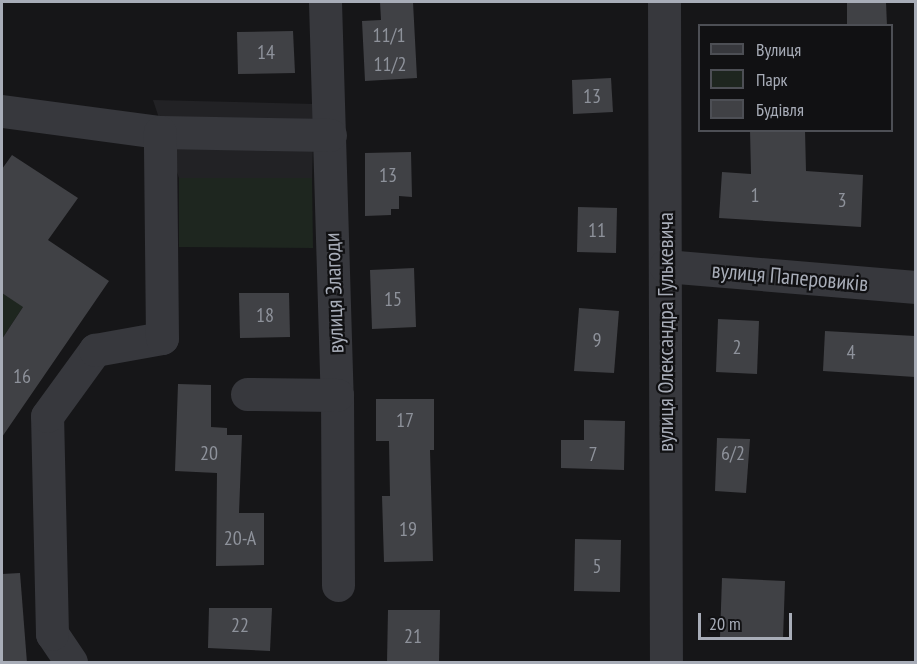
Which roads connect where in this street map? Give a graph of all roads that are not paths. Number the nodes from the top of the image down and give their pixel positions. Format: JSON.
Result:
{"nodes":[{"id":1,"x":324,"y":2,"type":"edge"},
{"id":2,"x":664,"y":2,"type":"edge"},
{"id":3,"x":2,"y":111,"type":"edge"},
{"id":4,"x":160,"y":132,"type":"junction"},
{"id":5,"x":330,"y":135,"type":"junction"},
{"id":6,"x":665,"y":266,"type":"junction"},
{"id":7,"x":915,"y":287,"type":"edge"},
{"id":8,"x":247,"y":394,"type":"dead end"},
{"id":9,"x":337,"y":395,"type":"junction"},
{"id":10,"x":338,"y":585,"type":"dead end"},
{"id":11,"x":71,"y":663,"type":"edge"},
{"id":12,"x":666,"y":663,"type":"edge"}],
"edges":[{"from":1,"to":5,"type":"street","name":"вулиця Злагоди"},
{"from":2,"to":6,"type":"street","name":"вулиця Олександра Гулькевича"},
{"from":3,"to":4,"type":"street"},
{"from":4,"to":5,"type":"street"},
{"from":4,"to":11,"type":"street"},
{"from":5,"to":9,"type":"street","name":"вулиця Злагоди"},
{"from":6,"to":7,"type":"street","name":"вулиця Паперовиків"},
{"from":6,"to":12,"type":"street","name":"вулиця Олександра Гулькевича"},
{"from":8,"to":9,"type":"street"},
{"from":9,"to":10,"type":"street","name":"вулиця Злагоди"}]}
